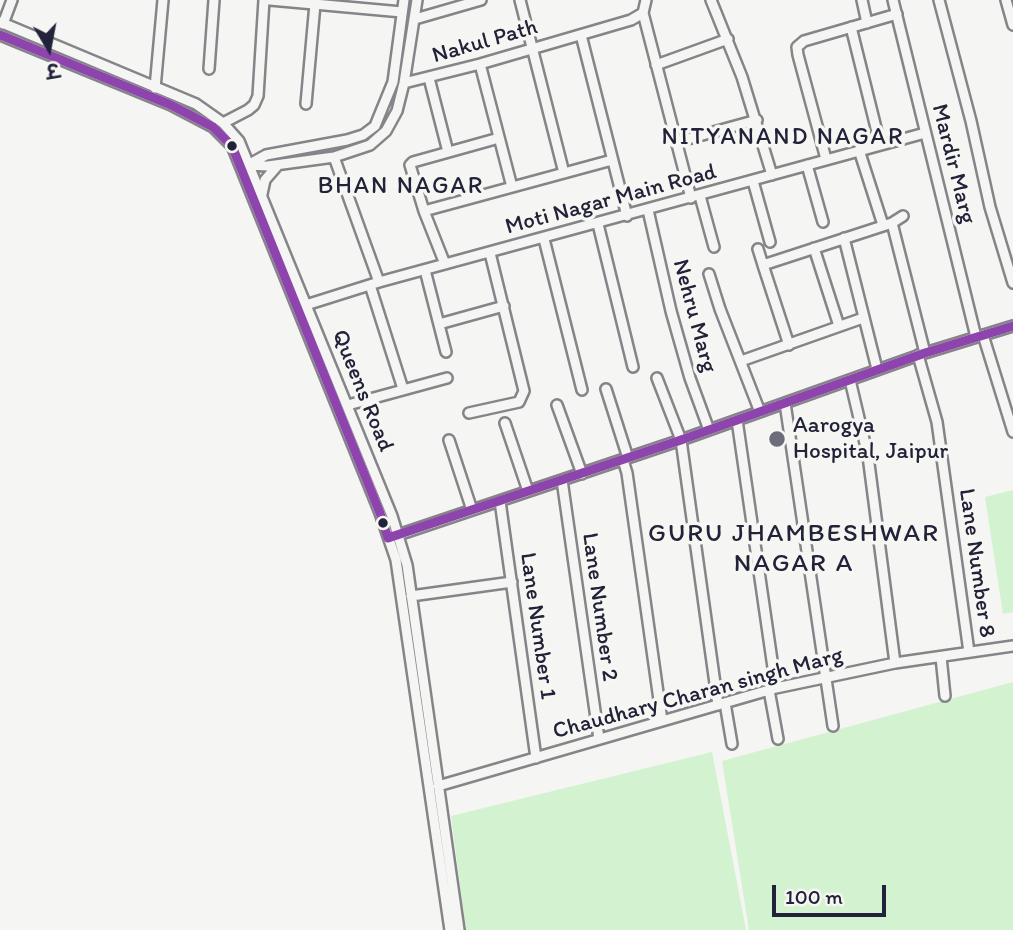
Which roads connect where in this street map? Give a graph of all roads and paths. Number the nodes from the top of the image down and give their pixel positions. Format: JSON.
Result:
{"nodes":[{"id":1,"x":12,"y":0,"type":"edge"},
{"id":2,"x":163,"y":0,"type":"edge"},
{"id":3,"x":214,"y":0,"type":"edge"},
{"id":4,"x":264,"y":0,"type":"edge"},
{"id":5,"x":270,"y":0,"type":"edge"},
{"id":6,"x":404,"y":0,"type":"edge"},
{"id":7,"x":417,"y":0,"type":"edge"},
{"id":8,"x":481,"y":0,"type":"edge"},
{"id":9,"x":520,"y":0,"type":"edge"},
{"id":10,"x":646,"y":0,"type":"edge"},
{"id":11,"x":711,"y":0,"type":"edge"},
{"id":12,"x":862,"y":0,"type":"edge"},
{"id":13,"x":893,"y":0,"type":"edge"},
{"id":14,"x":939,"y":0,"type":"edge"},
{"id":15,"x":1006,"y":0,"type":"edge"},
{"id":16,"x":315,"y":4,"type":"junction"},
{"id":17,"x":402,"y":12,"type":"junction"},
{"id":18,"x":643,"y":13,"type":"junction"},
{"id":19,"x":897,"y":14,"type":"junction"},
{"id":20,"x":415,"y":19,"type":"junction"},
{"id":21,"x":1,"y":23,"type":"edge"},
{"id":22,"x":867,"y":23,"type":"junction"},
{"id":23,"x":1013,"y":25,"type":"edge"},
{"id":24,"x":851,"y":27,"type":"junction"},
{"id":25,"x":0,"y":35,"type":"edge"},
{"id":26,"x":581,"y":35,"type":"junction"},
{"id":27,"x":728,"y":39,"type":"junction"},
{"id":28,"x":532,"y":49,"type":"junction"},
{"id":29,"x":65,"y":50,"type":"junction"},
{"id":30,"x":61,"y":61,"type":"junction"},
{"id":31,"x":480,"y":64,"type":"junction"},
{"id":32,"x":656,"y":65,"type":"junction"},
{"id":33,"x":209,"y":69,"type":"dead end"},
{"id":34,"x":429,"y":78,"type":"junction"},
{"id":35,"x":404,"y":83,"type":"junction"},
{"id":36,"x":155,"y":88,"type":"junction"},
{"id":37,"x":306,"y":104,"type":"dead end"},
{"id":38,"x":757,"y":120,"type":"junction"},
{"id":39,"x":223,"y":123,"type":"junction"},
{"id":40,"x":925,"y":133,"type":"junction"},
{"id":41,"x":499,"y":138,"type":"junction"},
{"id":42,"x":677,"y":142,"type":"junction"},
{"id":43,"x":880,"y":144,"type":"junction"},
{"id":44,"x":242,"y":148,"type":"junction"},
{"id":45,"x":859,"y":150,"type":"junction"},
{"id":46,"x":448,"y":152,"type":"junction"},
{"id":47,"x":266,"y":155,"type":"junction"},
{"id":48,"x":334,"y":157,"type":"junction"},
{"id":49,"x":826,"y":159,"type":"junction"},
{"id":50,"x":612,"y":160,"type":"junction"},
{"id":51,"x":279,"y":164,"type":"junction"},
{"id":52,"x":807,"y":165,"type":"junction"},
{"id":53,"x":245,"y":166,"type":"junction"},
{"id":54,"x":564,"y":173,"type":"junction"},
{"id":55,"x":772,"y":175,"type":"junction"},
{"id":56,"x":753,"y":181,"type":"junction"},
{"id":57,"x":512,"y":187,"type":"junction"},
{"id":58,"x":262,"y":196,"type":"junction"},
{"id":59,"x":695,"y":197,"type":"junction"},
{"id":60,"x":648,"y":210,"type":"junction"},
{"id":61,"x":424,"y":211,"type":"junction"},
{"id":62,"x":627,"y":216,"type":"junction"},
{"id":63,"x":903,"y":216,"type":"dead end"},
{"id":64,"x":823,"y":222,"type":"dead end"},
{"id":65,"x":598,"y":224,"type":"junction"},
{"id":66,"x":888,"y":224,"type":"junction"},
{"id":67,"x":844,"y":238,"type":"junction"},
{"id":68,"x":544,"y":239,"type":"junction"},
{"id":69,"x":770,"y":242,"type":"dead end"},
{"id":70,"x":714,"y":247,"type":"dead end"},
{"id":71,"x":814,"y":248,"type":"junction"},
{"id":72,"x":758,"y":249,"type":"dead end"},
{"id":73,"x":490,"y":253,"type":"junction"},
{"id":74,"x":446,"y":264,"type":"junction"},
{"id":75,"x":763,"y":265,"type":"junction"},
{"id":76,"x":425,"y":270,"type":"junction"},
{"id":77,"x":709,"y":274,"type":"dead end"},
{"id":78,"x":1013,"y":283,"type":"edge"},
{"id":79,"x":375,"y":284,"type":"junction"},
{"id":80,"x":306,"y":305,"type":"junction"},
{"id":81,"x":504,"y":306,"type":"junction"},
{"id":82,"x":863,"y":318,"type":"junction"},
{"id":83,"x":439,"y":324,"type":"junction"},
{"id":84,"x":839,"y":326,"type":"junction"},
{"id":85,"x":1013,"y":326,"type":"edge"},
{"id":86,"x":979,"y":336,"type":"junction"},
{"id":87,"x":789,"y":345,"type":"junction"},
{"id":88,"x":446,"y":352,"type":"dead end"},
{"id":89,"x":921,"y":354,"type":"junction"},
{"id":90,"x":741,"y":361,"type":"junction"},
{"id":91,"x":633,"y":368,"type":"dead end"},
{"id":92,"x":877,"y":369,"type":"junction"},
{"id":93,"x":447,"y":378,"type":"dead end"},
{"id":94,"x":657,"y":378,"type":"dead end"},
{"id":95,"x":850,"y":380,"type":"junction"},
{"id":96,"x":403,"y":389,"type":"junction"},
{"id":97,"x":606,"y":389,"type":"dead end"},
{"id":98,"x":582,"y":390,"type":"dead end"},
{"id":99,"x":785,"y":403,"type":"junction"},
{"id":100,"x":348,"y":405,"type":"junction"},
{"id":101,"x":557,"y":405,"type":"dead end"},
{"id":102,"x":760,"y":412,"type":"junction"},
{"id":103,"x":469,"y":414,"type":"dead end"},
{"id":104,"x":737,"y":420,"type":"junction"},
{"id":105,"x":505,"y":423,"type":"dead end"},
{"id":106,"x":709,"y":430,"type":"junction"},
{"id":107,"x":1013,"y":432,"type":"edge"},
{"id":108,"x":449,"y":440,"type":"dead end"},
{"id":109,"x":681,"y":440,"type":"junction"},
{"id":110,"x":626,"y":459,"type":"junction"},
{"id":111,"x":582,"y":474,"type":"junction"},
{"id":112,"x":562,"y":480,"type":"junction"},
{"id":113,"x":528,"y":491,"type":"junction"},
{"id":114,"x":500,"y":501,"type":"junction"},
{"id":115,"x":472,"y":510,"type":"junction"},
{"id":116,"x":398,"y":535,"type":"junction"},
{"id":117,"x":388,"y":538,"type":"junction"},
{"id":118,"x":512,"y":582,"type":"junction"},
{"id":119,"x":411,"y":596,"type":"junction"},
{"id":120,"x":1013,"y":646,"type":"edge"},
{"id":121,"x":969,"y":652,"type":"junction"},
{"id":122,"x":940,"y":657,"type":"junction"},
{"id":123,"x":895,"y":663,"type":"junction"},
{"id":124,"x":825,"y":677,"type":"junction"},
{"id":125,"x":773,"y":689,"type":"junction"},
{"id":126,"x":945,"y":696,"type":"dead end"},
{"id":127,"x":722,"y":704,"type":"junction"},
{"id":128,"x":662,"y":721,"type":"junction"},
{"id":129,"x":833,"y":726,"type":"dead end"},
{"id":130,"x":778,"y":739,"type":"dead end"},
{"id":131,"x":599,"y":740,"type":"junction"},
{"id":132,"x":732,"y":744,"type":"dead end"},
{"id":133,"x":536,"y":758,"type":"junction"},
{"id":134,"x":438,"y":786,"type":"junction"},
{"id":135,"x":450,"y":930,"type":"edge"},
{"id":136,"x":459,"y":930,"type":"edge"}],
"edges":[{"from":1,"to":21,"type":"street"},
{"from":2,"to":36,"type":"street"},
{"from":3,"to":33,"type":"street"},
{"from":4,"to":39,"type":"street"},
{"from":5,"to":16,"type":"street"},
{"from":6,"to":17,"type":"street"},
{"from":7,"to":20,"type":"street"},
{"from":8,"to":20,"type":"street"},
{"from":9,"to":28,"type":"street"},
{"from":10,"to":18,"type":"street"},
{"from":11,"to":27,"type":"street"},
{"from":12,"to":22,"type":"street"},
{"from":13,"to":19,"type":"street","name":"Mardir Marg"},
{"from":14,"to":78,"type":"street"},
{"from":15,"to":23,"type":"street"},
{"from":16,"to":17,"type":"street"},
{"from":16,"to":37,"type":"street"},
{"from":17,"to":47,"type":"street"},
{"from":18,"to":26,"type":"street","name":"Nakul Path"},
{"from":18,"to":32,"type":"street"},
{"from":19,"to":22,"type":"street"},
{"from":19,"to":40,"type":"street","name":"Mardir Marg"},
{"from":20,"to":35,"type":"street"},
{"from":21,"to":29,"type":"street","name":"Queens Road"},
{"from":22,"to":24,"type":"street"},
{"from":24,"to":43,"type":"street"},
{"from":24,"to":49,"type":"street"},
{"from":25,"to":30,"type":"street","name":"Queens Road"},
{"from":26,"to":28,"type":"street","name":"Nakul Path"},
{"from":26,"to":50,"type":"street"},
{"from":27,"to":32,"type":"street"},
{"from":27,"to":38,"type":"street"},
{"from":28,"to":31,"type":"street","name":"Nakul Path"},
{"from":28,"to":54,"type":"street"},
{"from":29,"to":30,"type":"street"},
{"from":29,"to":36,"type":"street","name":"Queens Road"},
{"from":30,"to":53,"type":"street","name":"Queens Road"},
{"from":31,"to":34,"type":"street","name":"Nakul Path"},
{"from":31,"to":41,"type":"street"},
{"from":32,"to":42,"type":"street"},
{"from":34,"to":35,"type":"street","name":"Nakul Path"},
{"from":34,"to":46,"type":"street"},
{"from":35,"to":48,"type":"street"},
{"from":36,"to":39,"type":"street","name":"Queens Road"},
{"from":38,"to":42,"type":"street"},
{"from":38,"to":55,"type":"street"},
{"from":39,"to":44,"type":"street","name":"Queens Road"},
{"from":40,"to":43,"type":"street","name":"Moti Nagar Main Road"},
{"from":40,"to":86,"type":"street","name":"Mardir Marg"},
{"from":41,"to":46,"type":"street"},
{"from":41,"to":57,"type":"street"},
{"from":42,"to":59,"type":"street"},
{"from":43,"to":45,"type":"street","name":"Moti Nagar Main Road"},
{"from":44,"to":47,"type":"street"},
{"from":44,"to":53,"type":"street","name":"Queens Road"},
{"from":45,"to":49,"type":"street","name":"Moti Nagar Main Road"},
{"from":45,"to":66,"type":"street","name":"Lane Number 8"},
{"from":46,"to":61,"type":"street"},
{"from":47,"to":53,"type":"street"},
{"from":48,"to":51,"type":"street"},
{"from":48,"to":79,"type":"street"},
{"from":49,"to":52,"type":"street","name":"Moti Nagar Main Road"},
{"from":50,"to":54,"type":"street"},
{"from":50,"to":62,"type":"street"},
{"from":51,"to":53,"type":"street"},
{"from":51,"to":58,"type":"street"},
{"from":52,"to":55,"type":"street","name":"Moti Nagar Main Road"},
{"from":52,"to":64,"type":"street"},
{"from":53,"to":58,"type":"street","name":"Queens Road"},
{"from":53,"to":117,"type":"street","name":"Queens Road"},
{"from":54,"to":57,"type":"street"},
{"from":55,"to":56,"type":"street","name":"Moti Nagar Main Road"},
{"from":56,"to":59,"type":"street","name":"Moti Nagar Main Road"},
{"from":56,"to":69,"type":"street"},
{"from":57,"to":61,"type":"street"},
{"from":58,"to":80,"type":"street","name":"Queens Road"},
{"from":59,"to":60,"type":"street","name":"Moti Nagar Main Road"},
{"from":59,"to":70,"type":"street"},
{"from":60,"to":62,"type":"street","name":"Moti Nagar Main Road"},
{"from":60,"to":106,"type":"street","name":"Nehru Marg"},
{"from":61,"to":74,"type":"street"},
{"from":62,"to":65,"type":"street","name":"Moti Nagar Main Road"},
{"from":63,"to":66,"type":"street"},
{"from":65,"to":68,"type":"street","name":"Moti Nagar Main Road"},
{"from":65,"to":91,"type":"street"},
{"from":66,"to":67,"type":"street"},
{"from":66,"to":89,"type":"street","name":"Lane Number 8"},
{"from":67,"to":71,"type":"street"},
{"from":67,"to":82,"type":"street"},
{"from":68,"to":73,"type":"street","name":"Moti Nagar Main Road"},
{"from":68,"to":98,"type":"street"},
{"from":71,"to":75,"type":"street"},
{"from":71,"to":84,"type":"street"},
{"from":72,"to":75,"type":"street"},
{"from":73,"to":74,"type":"street","name":"Moti Nagar Main Road"},
{"from":73,"to":81,"type":"street"},
{"from":74,"to":76,"type":"street","name":"Moti Nagar Main Road"},
{"from":75,"to":87,"type":"street"},
{"from":76,"to":79,"type":"street","name":"Moti Nagar Main Road"},
{"from":76,"to":83,"type":"street"},
{"from":77,"to":90,"type":"street"},
{"from":79,"to":80,"type":"street","name":"Moti Nagar Main Road"},
{"from":79,"to":96,"type":"street"},
{"from":80,"to":100,"type":"street","name":"Queens Road"},
{"from":81,"to":83,"type":"street"},
{"from":81,"to":103,"type":"street"},
{"from":82,"to":84,"type":"street"},
{"from":82,"to":92,"type":"street"},
{"from":83,"to":88,"type":"street"},
{"from":84,"to":87,"type":"street"},
{"from":85,"to":86,"type":"street"},
{"from":86,"to":89,"type":"street"},
{"from":86,"to":107,"type":"street","name":"Mardir Marg"},
{"from":87,"to":90,"type":"street"},
{"from":89,"to":92,"type":"street"},
{"from":89,"to":121,"type":"street","name":"Lane Number 8"},
{"from":90,"to":102,"type":"street"},
{"from":92,"to":95,"type":"street"},
{"from":93,"to":96,"type":"street"},
{"from":94,"to":109,"type":"street"},
{"from":95,"to":99,"type":"street"},
{"from":95,"to":123,"type":"street"},
{"from":96,"to":100,"type":"street"},
{"from":97,"to":110,"type":"street"},
{"from":99,"to":102,"type":"street"},
{"from":99,"to":124,"type":"street"},
{"from":100,"to":116,"type":"street","name":"Queens Road"},
{"from":101,"to":111,"type":"street"},
{"from":102,"to":104,"type":"street"},
{"from":104,"to":106,"type":"street"},
{"from":104,"to":125,"type":"street"},
{"from":105,"to":113,"type":"street"},
{"from":106,"to":109,"type":"street"},
{"from":108,"to":115,"type":"street"},
{"from":109,"to":110,"type":"street"},
{"from":109,"to":127,"type":"street"},
{"from":110,"to":111,"type":"street"},
{"from":110,"to":128,"type":"street"},
{"from":111,"to":112,"type":"street"},
{"from":112,"to":113,"type":"street"},
{"from":112,"to":131,"type":"street","name":"Lane Number 2"},
{"from":113,"to":114,"type":"street"},
{"from":114,"to":115,"type":"street"},
{"from":114,"to":118,"type":"street","name":"Lane Number 1"},
{"from":115,"to":116,"type":"street"},
{"from":116,"to":117,"type":"street"},
{"from":116,"to":119,"type":"street","name":"Queens Road"},
{"from":117,"to":135,"type":"street","name":"Queens Road"},
{"from":118,"to":119,"type":"street"},
{"from":118,"to":133,"type":"street","name":"Lane Number 1"},
{"from":119,"to":134,"type":"street","name":"Queens Road"},
{"from":120,"to":121,"type":"street","name":"Chaudhary Charan singh Marg"},
{"from":121,"to":122,"type":"street","name":"Chaudhary Charan singh Marg"},
{"from":122,"to":123,"type":"street","name":"Chaudhary Charan singh Marg"},
{"from":122,"to":126,"type":"street"},
{"from":123,"to":124,"type":"street","name":"Chaudhary Charan singh Marg"},
{"from":124,"to":125,"type":"street","name":"Chaudhary Charan singh Marg"},
{"from":124,"to":129,"type":"street"},
{"from":125,"to":127,"type":"street","name":"Chaudhary Charan singh Marg"},
{"from":125,"to":130,"type":"street"},
{"from":127,"to":128,"type":"street","name":"Chaudhary Charan singh Marg"},
{"from":127,"to":132,"type":"street"},
{"from":128,"to":131,"type":"street","name":"Chaudhary Charan singh Marg"},
{"from":131,"to":133,"type":"street","name":"Chaudhary Charan singh Marg"},
{"from":133,"to":134,"type":"street","name":"Chaudhary Charan singh Marg"},
{"from":134,"to":136,"type":"street","name":"Queens Road"}]}
